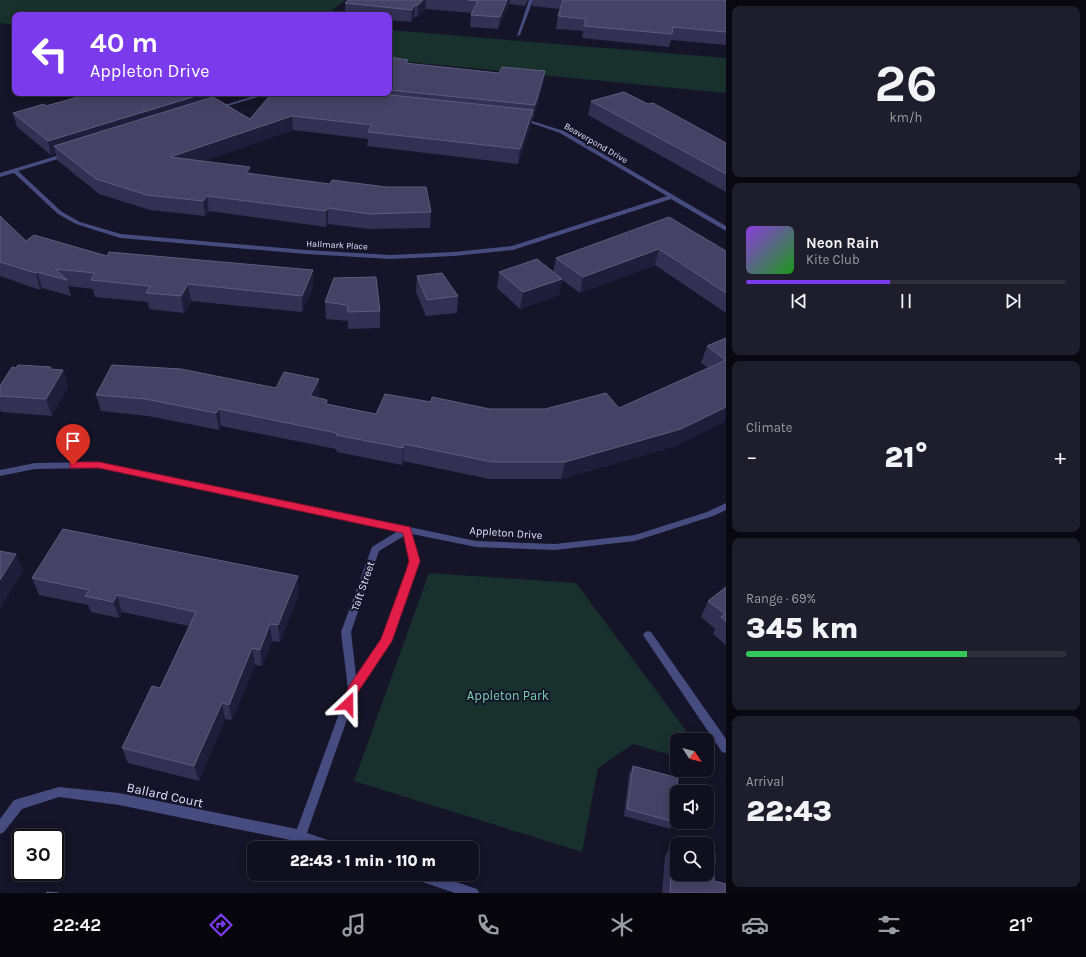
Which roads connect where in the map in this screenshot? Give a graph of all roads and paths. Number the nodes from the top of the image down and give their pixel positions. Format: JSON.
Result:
{"nodes":[{"id":1,"x":531,"y":0,"type":"edge"},
{"id":2,"x":518,"y":35,"type":"dead end"},
{"id":3,"x":258,"y":96,"type":"edge"},
{"id":4,"x":211,"y":110,"type":"edge"},
{"id":5,"x":517,"y":121,"type":"edge"},
{"id":6,"x":72,"y":153,"type":"edge"},
{"id":7,"x":15,"y":171,"type":"junction"},
{"id":8,"x":0,"y":175,"type":"edge"},
{"id":9,"x":671,"y":197,"type":"junction"},
{"id":10,"x":726,"y":229,"type":"edge"},
{"id":11,"x":0,"y":473,"type":"edge"},
{"id":12,"x":726,"y":506,"type":"edge"},
{"id":13,"x":407,"y":530,"type":"junction"},
{"id":14,"x":648,"y":635,"type":"dead end"},
{"id":15,"x":353,"y":689,"type":"junction"},
{"id":16,"x":726,"y":748,"type":"edge"},
{"id":17,"x":0,"y":828,"type":"edge"},
{"id":18,"x":300,"y":836,"type":"junction"},
{"id":19,"x":315,"y":841,"type":"edge"},
{"id":20,"x":436,"y":881,"type":"edge"},
{"id":21,"x":473,"y":893,"type":"edge"}],
"edges":[{"from":1,"to":2,"type":"street"},
{"from":3,"to":4,"type":"street"},
{"from":5,"to":9,"type":"street","name":"Beaverpond Drive"},
{"from":6,"to":7,"type":"street"},
{"from":7,"to":8,"type":"street"},
{"from":7,"to":9,"type":"street","name":"Hallmark Place"},
{"from":9,"to":10,"type":"street","name":"Beaverpond Drive"},
{"from":11,"to":13,"type":"street","name":"Appleton Drive"},
{"from":12,"to":13,"type":"street","name":"Appleton Drive"},
{"from":13,"to":15,"type":"street","name":"Taft Street"},
{"from":13,"to":15,"type":"street","name":"Taft Street"},
{"from":14,"to":16,"type":"street"},
{"from":15,"to":18,"type":"street","name":"Taft Street"},
{"from":17,"to":18,"type":"street","name":"Ballard Court"},
{"from":18,"to":19,"type":"street","name":"Ballard Court"},
{"from":20,"to":21,"type":"street"}]}
